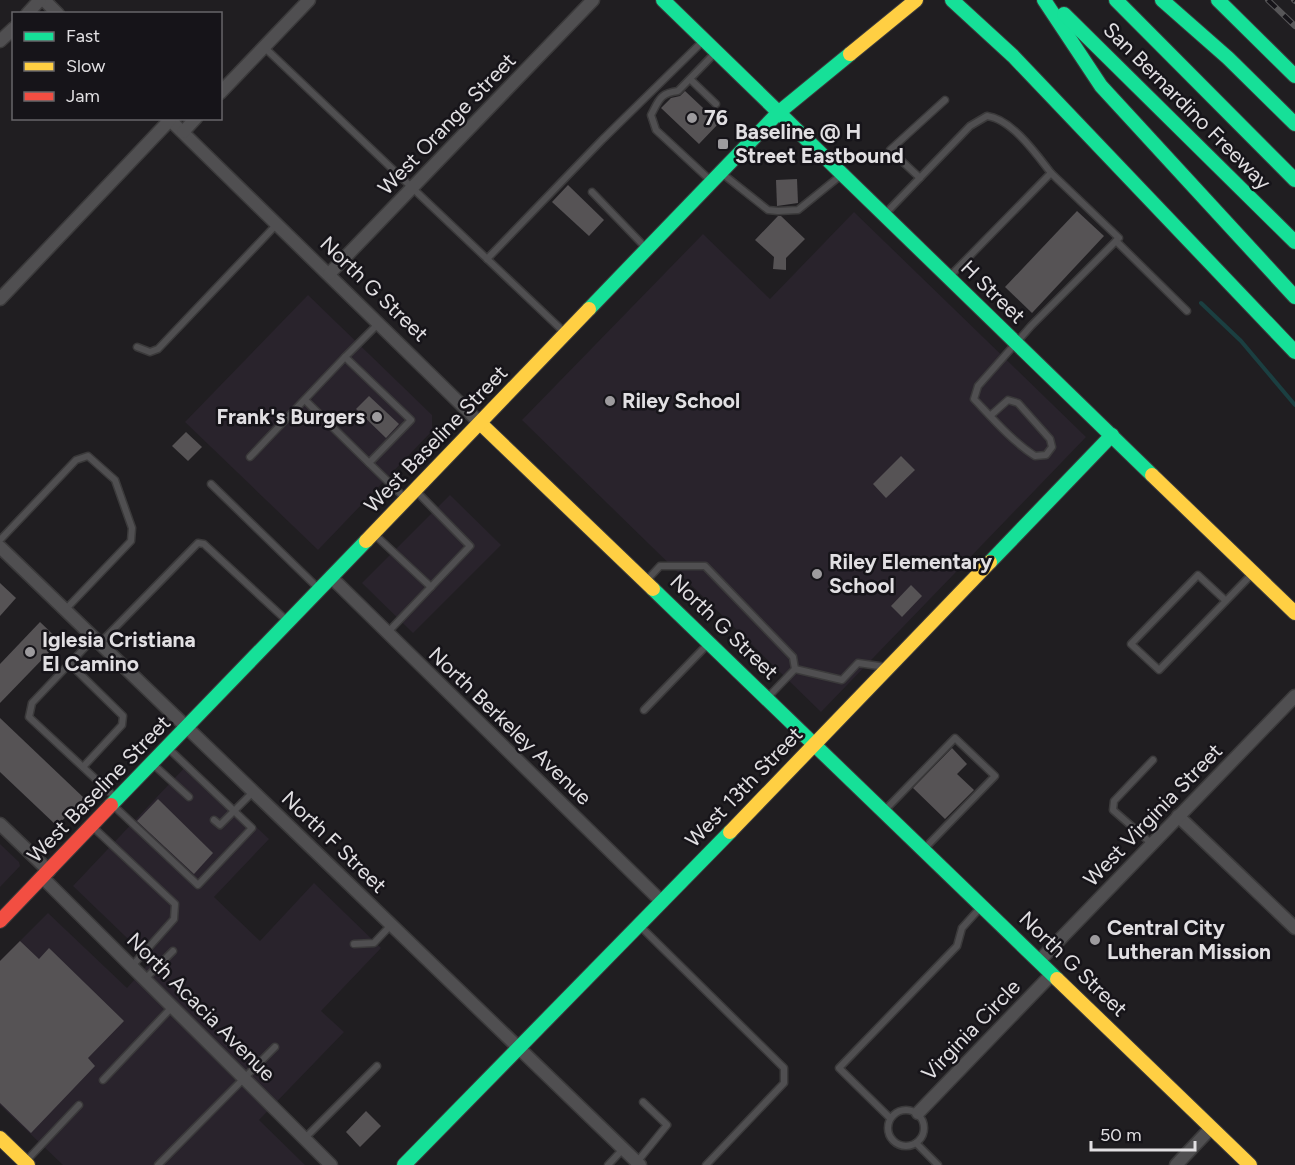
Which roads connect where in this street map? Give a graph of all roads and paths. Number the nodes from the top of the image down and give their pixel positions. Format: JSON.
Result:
{"nodes":[{"id":1,"x":42,"y":0,"type":"edge"},
{"id":2,"x":309,"y":0,"type":"edge"},
{"id":3,"x":593,"y":0,"type":"edge"},
{"id":4,"x":663,"y":0,"type":"edge"},
{"id":5,"x":916,"y":0,"type":"edge"},
{"id":6,"x":952,"y":0,"type":"edge"},
{"id":7,"x":1044,"y":0,"type":"edge"},
{"id":8,"x":1050,"y":0,"type":"edge"},
{"id":9,"x":1116,"y":0,"type":"edge"},
{"id":10,"x":1162,"y":0,"type":"edge"},
{"id":11,"x":1218,"y":0,"type":"edge"},
{"id":12,"x":29,"y":12,"type":"edge"},
{"id":13,"x":56,"y":12,"type":"edge"},
{"id":14,"x":12,"y":30,"type":"edge"},
{"id":15,"x":704,"y":40,"type":"junction"},
{"id":16,"x":0,"y":42,"type":"edge"},
{"id":17,"x":264,"y":47,"type":"junction"},
{"id":18,"x":716,"y":52,"type":"junction"},
{"id":19,"x":1295,"y":76,"type":"edge"},
{"id":20,"x":691,"y":80,"type":"junction"},
{"id":21,"x":222,"y":91,"type":"edge"},
{"id":22,"x":945,"y":100,"type":"dead end"},
{"id":23,"x":716,"y":104,"type":"dead end"},
{"id":24,"x":778,"y":113,"type":"junction"},
{"id":25,"x":168,"y":120,"type":"edge"},
{"id":26,"x":170,"y":120,"type":"edge"},
{"id":27,"x":194,"y":120,"type":"edge"},
{"id":28,"x":1295,"y":124,"type":"edge"},
{"id":29,"x":183,"y":132,"type":"junction"},
{"id":30,"x":1051,"y":173,"type":"junction"},
{"id":31,"x":841,"y":174,"type":"junction"},
{"id":32,"x":717,"y":177,"type":"junction"},
{"id":33,"x":920,"y":178,"type":"junction"},
{"id":34,"x":1295,"y":180,"type":"edge"},
{"id":35,"x":412,"y":188,"type":"junction"},
{"id":36,"x":592,"y":192,"type":"dead end"},
{"id":37,"x":884,"y":215,"type":"junction"},
{"id":38,"x":278,"y":224,"type":"junction"},
{"id":39,"x":1116,"y":241,"type":"junction"},
{"id":40,"x":1295,"y":242,"type":"edge"},
{"id":41,"x":647,"y":249,"type":"junction"},
{"id":42,"x":488,"y":259,"type":"junction"},
{"id":43,"x":329,"y":274,"type":"junction"},
{"id":44,"x":948,"y":278,"type":"junction"},
{"id":45,"x":1295,"y":297,"type":"edge"},
{"id":46,"x":0,"y":299,"type":"edge"},
{"id":47,"x":1187,"y":311,"type":"dead end"},
{"id":48,"x":378,"y":324,"type":"junction"},
{"id":49,"x":566,"y":334,"type":"junction"},
{"id":50,"x":1017,"y":343,"type":"junction"},
{"id":51,"x":137,"y":347,"type":"dead end"},
{"id":52,"x":1295,"y":352,"type":"edge"},
{"id":53,"x":345,"y":357,"type":"junction"},
{"id":54,"x":305,"y":400,"type":"junction"},
{"id":55,"x":990,"y":416,"type":"junction"},
{"id":56,"x":480,"y":423,"type":"junction"},
{"id":57,"x":1112,"y":435,"type":"junction"},
{"id":58,"x":250,"y":457,"type":"dead end"},
{"id":59,"x":369,"y":463,"type":"junction"},
{"id":60,"x":211,"y":484,"type":"dead end"},
{"id":61,"x":411,"y":495,"type":"junction"},
{"id":62,"x":374,"y":534,"type":"junction"},
{"id":63,"x":0,"y":540,"type":"edge"},
{"id":64,"x":0,"y":547,"type":"edge"},
{"id":65,"x":1253,"y":572,"type":"junction"},
{"id":66,"x":331,"y":578,"type":"junction"},
{"id":67,"x":646,"y":581,"type":"junction"},
{"id":68,"x":431,"y":586,"type":"junction"},
{"id":69,"x":320,"y":589,"type":"junction"},
{"id":70,"x":1226,"y":601,"type":"junction"},
{"id":71,"x":65,"y":610,"type":"junction"},
{"id":72,"x":1295,"y":613,"type":"edge"},
{"id":73,"x":288,"y":622,"type":"junction"},
{"id":74,"x":387,"y":633,"type":"junction"},
{"id":75,"x":97,"y":641,"type":"junction"},
{"id":76,"x":710,"y":642,"type":"junction"},
{"id":77,"x":69,"y":663,"type":"junction"},
{"id":78,"x":890,"y":667,"type":"junction"},
{"id":79,"x":795,"y":669,"type":"junction"},
{"id":80,"x":1295,"y":696,"type":"edge"},
{"id":81,"x":767,"y":698,"type":"junction"},
{"id":82,"x":644,"y":710,"type":"dead end"},
{"id":83,"x":186,"y":727,"type":"junction"},
{"id":84,"x":815,"y":744,"type":"junction"},
{"id":85,"x":167,"y":747,"type":"junction"},
{"id":86,"x":1153,"y":760,"type":"dead end"},
{"id":87,"x":152,"y":763,"type":"junction"},
{"id":88,"x":83,"y":767,"type":"junction"},
{"id":89,"x":253,"y":791,"type":"junction"},
{"id":90,"x":189,"y":797,"type":"dead end"},
{"id":91,"x":115,"y":802,"type":"junction"},
{"id":92,"x":234,"y":811,"type":"junction"},
{"id":93,"x":884,"y":811,"type":"junction"},
{"id":94,"x":1178,"y":816,"type":"junction"},
{"id":95,"x":214,"y":820,"type":"dead end"},
{"id":96,"x":0,"y":824,"type":"edge"},
{"id":97,"x":92,"y":826,"type":"junction"},
{"id":98,"x":1152,"y":844,"type":"junction"},
{"id":99,"x":924,"y":849,"type":"junction"},
{"id":100,"x":46,"y":874,"type":"junction"},
{"id":101,"x":662,"y":902,"type":"junction"},
{"id":102,"x":982,"y":905,"type":"junction"},
{"id":103,"x":0,"y":921,"type":"edge"},
{"id":104,"x":391,"y":925,"type":"junction"},
{"id":105,"x":639,"y":925,"type":"junction"},
{"id":106,"x":1295,"y":928,"type":"edge"},
{"id":107,"x":354,"y":944,"type":"dead end"},
{"id":108,"x":173,"y":951,"type":"dead end"},
{"id":109,"x":1039,"y":961,"type":"junction"},
{"id":110,"x":132,"y":966,"type":"junction"},
{"id":111,"x":1052,"y":974,"type":"junction"},
{"id":112,"x":146,"y":979,"type":"junction"},
{"id":113,"x":173,"y":1006,"type":"junction"},
{"id":114,"x":275,"y":1047,"type":"dead end"},
{"id":115,"x":519,"y":1048,"type":"junction"},
{"id":116,"x":377,"y":1066,"type":"dead end"},
{"id":117,"x":246,"y":1079,"type":"junction"},
{"id":118,"x":103,"y":1080,"type":"dead end"},
{"id":119,"x":643,"y":1102,"type":"dead end"},
{"id":120,"x":79,"y":1105,"type":"dead end"},
{"id":121,"x":918,"y":1113,"type":"junction"},
{"id":122,"x":890,"y":1118,"type":"junction"},
{"id":123,"x":1211,"y":1128,"type":"junction"},
{"id":124,"x":0,"y":1138,"type":"edge"},
{"id":125,"x":304,"y":1138,"type":"junction"},
{"id":126,"x":916,"y":1143,"type":"junction"},
{"id":127,"x":624,"y":1149,"type":"junction"},
{"id":128,"x":638,"y":1163,"type":"edge"},
{"id":129,"x":26,"y":1164,"type":"edge"},
{"id":130,"x":158,"y":1165,"type":"edge"},
{"id":131,"x":331,"y":1165,"type":"edge"},
{"id":132,"x":404,"y":1165,"type":"edge"},
{"id":133,"x":608,"y":1165,"type":"edge"},
{"id":134,"x":706,"y":1165,"type":"edge"},
{"id":135,"x":938,"y":1165,"type":"edge"},
{"id":136,"x":1176,"y":1165,"type":"edge"},
{"id":137,"x":1250,"y":1165,"type":"edge"}],
"edges":[{"from":1,"to":12,"type":"street"},
{"from":1,"to":13,"type":"street"},
{"from":2,"to":17,"type":"street"},
{"from":3,"to":35,"type":"street","name":"West Orange Street"},
{"from":4,"to":15,"type":"main road","name":"H Street"},
{"from":5,"to":24,"type":"main road","name":"West Baseline Street"},
{"from":6,"to":52,"type":"main road"},
{"from":7,"to":45,"type":"main road"},
{"from":8,"to":40,"type":"main road","name":"San Bernardino Freeway"},
{"from":9,"to":34,"type":"main road","name":"San Bernardino Freeway"},
{"from":10,"to":28,"type":"main road"},
{"from":11,"to":19,"type":"main road"},
{"from":14,"to":16,"type":"street"},
{"from":15,"to":18,"type":"main road","name":"H Street"},
{"from":15,"to":42,"type":"lane"},
{"from":17,"to":21,"type":"street"},
{"from":17,"to":35,"type":"lane"},
{"from":18,"to":20,"type":"lane"},
{"from":18,"to":24,"type":"main road","name":"H Street"},
{"from":20,"to":23,"type":"lane"},
{"from":20,"to":32,"type":"lane"},
{"from":22,"to":33,"type":"lane"},
{"from":24,"to":31,"type":"main road","name":"H Street"},
{"from":24,"to":32,"type":"main road","name":"West Baseline Street"},
{"from":25,"to":46,"type":"street"},
{"from":26,"to":29,"type":"street","name":"North G Street"},
{"from":27,"to":29,"type":"street"},
{"from":29,"to":38,"type":"street","name":"North G Street"},
{"from":30,"to":33,"type":"lane"},
{"from":30,"to":39,"type":"lane"},
{"from":30,"to":44,"type":"lane"},
{"from":31,"to":32,"type":"lane"},
{"from":31,"to":37,"type":"main road","name":"H Street"},
{"from":32,"to":41,"type":"main road","name":"West Baseline Street"},
{"from":33,"to":37,"type":"lane"},
{"from":35,"to":42,"type":"lane"},
{"from":35,"to":43,"type":"street","name":"West Orange Street"},
{"from":36,"to":41,"type":"lane"},
{"from":37,"to":44,"type":"main road","name":"H Street"},
{"from":38,"to":43,"type":"street","name":"North G Street"},
{"from":38,"to":51,"type":"lane"},
{"from":39,"to":47,"type":"lane"},
{"from":39,"to":50,"type":"lane"},
{"from":41,"to":49,"type":"main road","name":"West Baseline Street"},
{"from":42,"to":49,"type":"lane"},
{"from":43,"to":48,"type":"street","name":"North G Street"},
{"from":44,"to":50,"type":"main road","name":"H Street"},
{"from":48,"to":53,"type":"lane"},
{"from":48,"to":56,"type":"street","name":"North G Street"},
{"from":49,"to":56,"type":"main road","name":"West Baseline Street"},
{"from":50,"to":55,"type":"lane"},
{"from":50,"to":57,"type":"main road","name":"H Street"},
{"from":53,"to":54,"type":"lane"},
{"from":53,"to":59,"type":"lane"},
{"from":54,"to":58,"type":"lane"},
{"from":54,"to":59,"type":"lane"},
{"from":55,"to":55,"type":"lane"},
{"from":56,"to":61,"type":"main road","name":"West Baseline Street"},
{"from":56,"to":67,"type":"main road","name":"North G Street"},
{"from":57,"to":65,"type":"main road","name":"H Street"},
{"from":57,"to":78,"type":"main road","name":"West 13th Street"},
{"from":59,"to":61,"type":"lane"},
{"from":60,"to":69,"type":"lane"},
{"from":61,"to":62,"type":"main road","name":"West Baseline Street"},
{"from":61,"to":68,"type":"lane"},
{"from":62,"to":66,"type":"main road","name":"West Baseline Street"},
{"from":62,"to":68,"type":"lane"},
{"from":63,"to":71,"type":"lane"},
{"from":64,"to":71,"type":"street","name":"North F Street"},
{"from":65,"to":70,"type":"lane"},
{"from":65,"to":72,"type":"main road","name":"H Street"},
{"from":66,"to":69,"type":"main road","name":"West Baseline Street"},
{"from":66,"to":74,"type":"street","name":"North Berkeley Avenue"},
{"from":67,"to":76,"type":"main road","name":"North G Street"},
{"from":67,"to":79,"type":"lane"},
{"from":68,"to":74,"type":"lane"},
{"from":69,"to":73,"type":"main road","name":"West Baseline Street"},
{"from":70,"to":70,"type":"lane"},
{"from":71,"to":75,"type":"street","name":"North F Street"},
{"from":73,"to":75,"type":"lane"},
{"from":73,"to":83,"type":"main road","name":"West Baseline Street"},
{"from":74,"to":101,"type":"street","name":"North Berkeley Avenue"},
{"from":75,"to":77,"type":"lane"},
{"from":75,"to":83,"type":"street","name":"North F Street"},
{"from":76,"to":81,"type":"main road","name":"North G Street"},
{"from":76,"to":82,"type":"lane"},
{"from":77,"to":88,"type":"lane"},
{"from":77,"to":88,"type":"lane"},
{"from":78,"to":79,"type":"lane"},
{"from":78,"to":84,"type":"main road","name":"West 13th Street"},
{"from":79,"to":81,"type":"lane"},
{"from":80,"to":94,"type":"street","name":"West Virginia Street"},
{"from":81,"to":84,"type":"main road","name":"North G Street"},
{"from":83,"to":85,"type":"main road","name":"West Baseline Street"},
{"from":83,"to":89,"type":"street","name":"North F Street"},
{"from":84,"to":93,"type":"main road","name":"North G Street"},
{"from":84,"to":101,"type":"main road","name":"West 13th Street"},
{"from":85,"to":87,"type":"main road","name":"West Baseline Street"},
{"from":85,"to":92,"type":"lane"},
{"from":86,"to":98,"type":"lane"},
{"from":87,"to":90,"type":"lane"},
{"from":87,"to":91,"type":"main road","name":"West Baseline Street"},
{"from":88,"to":91,"type":"lane"},
{"from":89,"to":92,"type":"lane"},
{"from":89,"to":104,"type":"street","name":"North F Street"},
{"from":91,"to":92,"type":"lane"},
{"from":91,"to":97,"type":"main road","name":"West Baseline Street"},
{"from":92,"to":95,"type":"lane"},
{"from":93,"to":99,"type":"main road","name":"North G Street"},
{"from":93,"to":99,"type":"lane"},
{"from":94,"to":98,"type":"street","name":"West Virginia Street"},
{"from":94,"to":106,"type":"street"},
{"from":96,"to":100,"type":"street","name":"North Acacia Avenue"},
{"from":97,"to":100,"type":"main road","name":"West Baseline Street"},
{"from":97,"to":110,"type":"lane"},
{"from":98,"to":109,"type":"street","name":"West Virginia Street"},
{"from":99,"to":102,"type":"main road","name":"North G Street"},
{"from":100,"to":103,"type":"main road","name":"West Baseline Street"},
{"from":100,"to":110,"type":"street","name":"North Acacia Avenue"},
{"from":101,"to":105,"type":"main road","name":"West 13th Street"},
{"from":102,"to":109,"type":"main road","name":"North G Street"},
{"from":102,"to":122,"type":"lane"},
{"from":104,"to":107,"type":"lane"},
{"from":104,"to":115,"type":"street","name":"North F Street"},
{"from":105,"to":115,"type":"main road","name":"West 13th Street"},
{"from":105,"to":134,"type":"lane"},
{"from":108,"to":112,"type":"lane"},
{"from":109,"to":111,"type":"main road","name":"North G Street"},
{"from":110,"to":112,"type":"street","name":"North Acacia Avenue"},
{"from":111,"to":121,"type":"street","name":"Virginia Circle"},
{"from":111,"to":123,"type":"main road","name":"North G Street"},
{"from":112,"to":113,"type":"street","name":"North Acacia Avenue"},
{"from":113,"to":117,"type":"street","name":"North Acacia Avenue"},
{"from":113,"to":118,"type":"lane"},
{"from":114,"to":117,"type":"lane"},
{"from":115,"to":127,"type":"street","name":"North F Street"},
{"from":115,"to":132,"type":"main road","name":"West 13th Street"},
{"from":116,"to":125,"type":"lane"},
{"from":117,"to":125,"type":"street","name":"North Acacia Avenue"},
{"from":117,"to":130,"type":"lane"},
{"from":119,"to":128,"type":"lane"},
{"from":120,"to":129,"type":"lane"},
{"from":121,"to":122,"type":"lane"},
{"from":121,"to":126,"type":"lane"},
{"from":122,"to":126,"type":"lane"},
{"from":123,"to":136,"type":"street"},
{"from":123,"to":137,"type":"main road","name":"North G Street"},
{"from":124,"to":129,"type":"main road"},
{"from":125,"to":131,"type":"street","name":"North Acacia Avenue"},
{"from":126,"to":135,"type":"lane"},
{"from":127,"to":128,"type":"street","name":"North F Street"},
{"from":127,"to":133,"type":"lane"}]}
